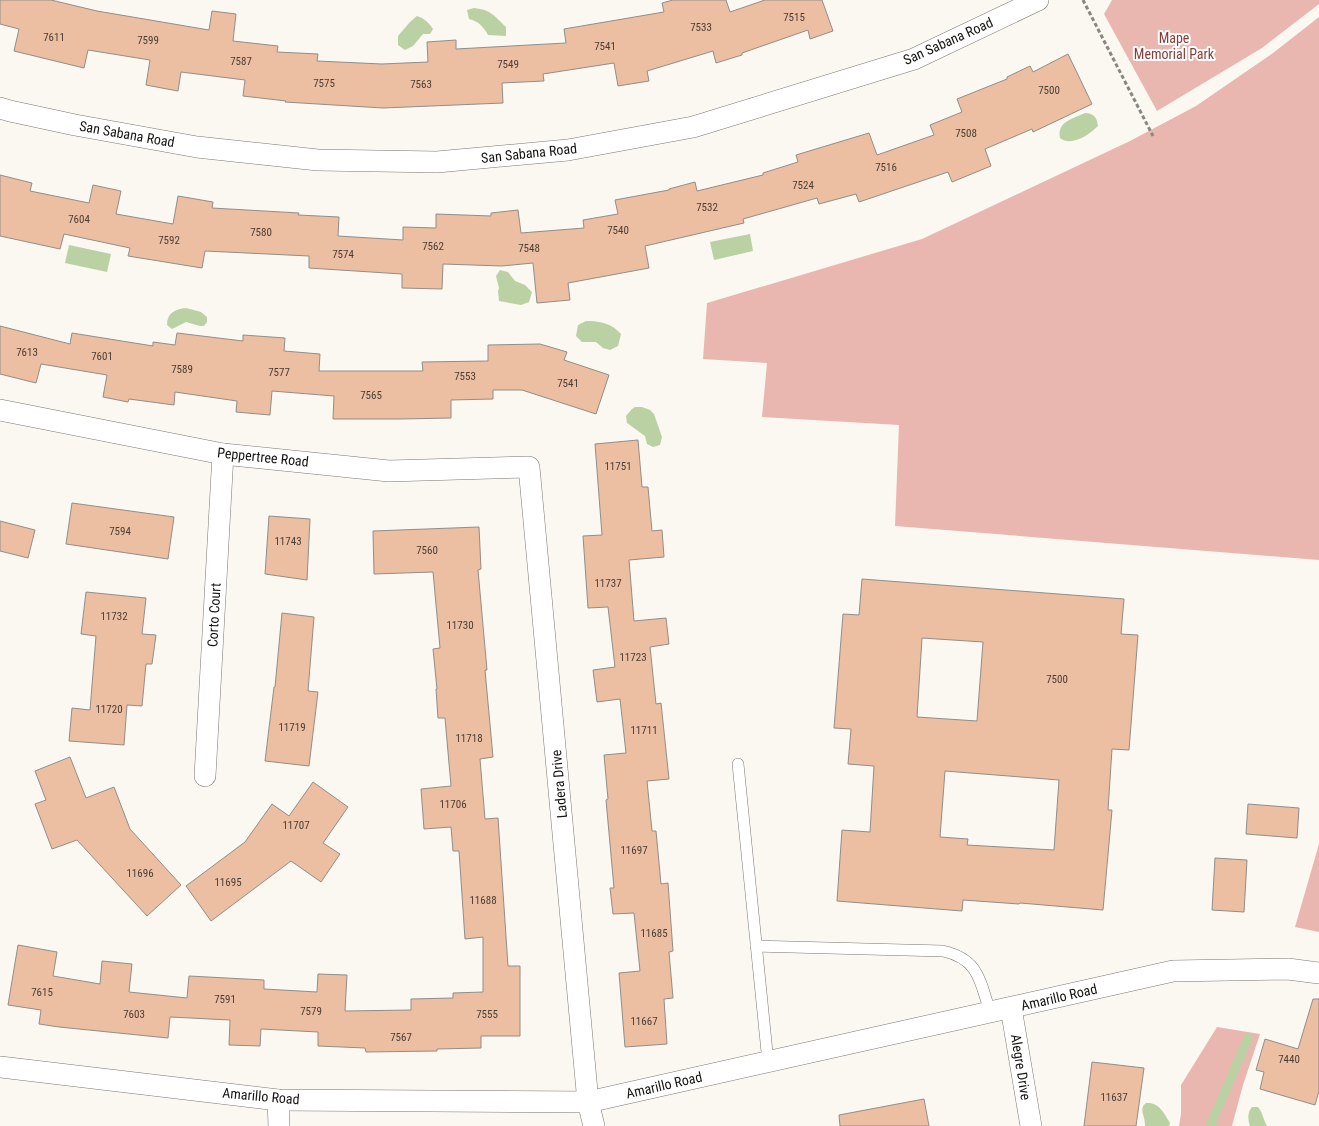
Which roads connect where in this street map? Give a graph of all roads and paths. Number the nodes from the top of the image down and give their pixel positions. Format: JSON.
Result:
{"nodes":[{"id":1,"x":1038,"y":0,"type":"edge"},
{"id":2,"x":1083,"y":0,"type":"edge"},
{"id":3,"x":0,"y":108,"type":"edge"},
{"id":4,"x":1154,"y":136,"type":"dead end"},
{"id":5,"x":0,"y":410,"type":"edge"},
{"id":6,"x":223,"y":454,"type":"junction"},
{"id":7,"x":529,"y":467,"type":"joint"},
{"id":8,"x":738,"y":764,"type":"dead end"},
{"id":9,"x":205,"y":776,"type":"dead end"},
{"id":10,"x":756,"y":946,"type":"junction"},
{"id":11,"x":1319,"y":973,"type":"edge"},
{"id":12,"x":1011,"y":1008,"type":"junction"},
{"id":13,"x":990,"y":1012,"type":"junction"},
{"id":14,"x":768,"y":1062,"type":"junction"},
{"id":15,"x":0,"y":1067,"type":"edge"},
{"id":16,"x":278,"y":1100,"type":"junction"},
{"id":17,"x":588,"y":1102,"type":"junction"},
{"id":18,"x":280,"y":1126,"type":"edge"},
{"id":19,"x":594,"y":1126,"type":"edge"},
{"id":20,"x":1031,"y":1126,"type":"edge"}],
"edges":[{"from":1,"to":3,"type":"street","name":"San Sabana Road"},
{"from":2,"to":4,"type":"path"},
{"from":5,"to":6,"type":"street","name":"Peppertree Road"},
{"from":6,"to":7,"type":"street","name":"Peppertree Road"},
{"from":6,"to":9,"type":"street","name":"Corto Court"},
{"from":7,"to":17,"type":"street","name":"Ladera Drive"},
{"from":8,"to":10,"type":"lane"},
{"from":10,"to":13,"type":"lane"},
{"from":10,"to":14,"type":"lane"},
{"from":11,"to":12,"type":"street","name":"Amarillo Road"},
{"from":12,"to":13,"type":"street","name":"Amarillo Road"},
{"from":12,"to":20,"type":"street","name":"Alegre Drive"},
{"from":13,"to":14,"type":"street","name":"Amarillo Road"},
{"from":14,"to":17,"type":"street","name":"Amarillo Road"},
{"from":15,"to":16,"type":"street","name":"Amarillo Road"},
{"from":16,"to":17,"type":"street","name":"Amarillo Road"},
{"from":16,"to":18,"type":"street"},
{"from":17,"to":19,"type":"street","name":"Ladera Drive"}]}
